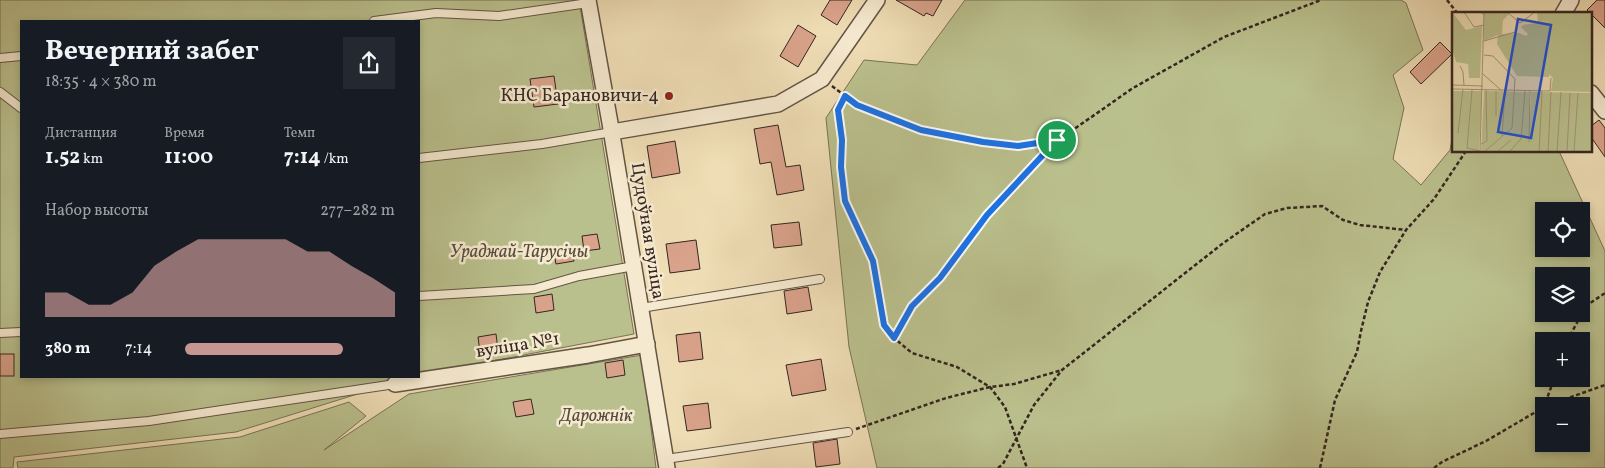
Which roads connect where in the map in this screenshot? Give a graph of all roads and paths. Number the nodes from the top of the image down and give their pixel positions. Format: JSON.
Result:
{"nodes":[{"id":1,"x":877,"y":0,"type":"edge"},
{"id":2,"x":1321,"y":0,"type":"edge"},
{"id":3,"x":1447,"y":0,"type":"edge"},
{"id":4,"x":1571,"y":0,"type":"edge"},
{"id":5,"x":588,"y":1,"type":"edge"},
{"id":6,"x":1456,"y":12,"type":"edge"},
{"id":7,"x":1564,"y":12,"type":"edge"},
{"id":8,"x":382,"y":20,"type":"edge"},
{"id":9,"x":20,"y":56,"type":"edge"},
{"id":10,"x":0,"y":58,"type":"edge"},
{"id":11,"x":822,"y":79,"type":"junction"},
{"id":12,"x":0,"y":92,"type":"edge"},
{"id":13,"x":1592,"y":94,"type":"edge"},
{"id":14,"x":845,"y":96,"type":"junction"},
{"id":15,"x":20,"y":107,"type":"edge"},
{"id":16,"x":1605,"y":111,"type":"edge"},
{"id":17,"x":612,"y":132,"type":"junction"},
{"id":18,"x":1057,"y":140,"type":"junction"},
{"id":19,"x":1465,"y":152,"type":"edge"},
{"id":20,"x":420,"y":158,"type":"edge"},
{"id":21,"x":1406,"y":230,"type":"junction"},
{"id":22,"x":634,"y":266,"type":"junction"},
{"id":23,"x":820,"y":280,"type":"dead end"},
{"id":24,"x":1605,"y":293,"type":"edge"},
{"id":25,"x":420,"y":296,"type":"edge"},
{"id":26,"x":641,"y":308,"type":"junction"},
{"id":27,"x":20,"y":332,"type":"edge"},
{"id":28,"x":1573,"y":332,"type":"edge"},
{"id":29,"x":0,"y":333,"type":"edge"},
{"id":30,"x":894,"y":338,"type":"junction"},
{"id":31,"x":646,"y":344,"type":"junction"},
{"id":32,"x":1062,"y":370,"type":"junction"},
{"id":33,"x":395,"y":384,"type":"joint"},
{"id":34,"x":1605,"y":385,"type":"edge"},
{"id":35,"x":990,"y":387,"type":"junction"},
{"id":36,"x":1571,"y":397,"type":"edge"},
{"id":37,"x":1535,"y":412,"type":"edge"},
{"id":38,"x":848,"y":432,"type":"joint"},
{"id":39,"x":0,"y":434,"type":"edge"},
{"id":40,"x":1015,"y":438,"type":"junction"},
{"id":41,"x":666,"y":464,"type":"edge"},
{"id":42,"x":998,"y":468,"type":"edge"},
{"id":43,"x":1027,"y":468,"type":"edge"},
{"id":44,"x":1320,"y":468,"type":"edge"},
{"id":45,"x":1434,"y":468,"type":"edge"}],
"edges":[{"from":1,"to":11,"type":"street"},
{"from":2,"to":18,"type":"path"},
{"from":3,"to":6,"type":"path"},
{"from":4,"to":7,"type":"street"},
{"from":5,"to":8,"type":"lane"},
{"from":5,"to":17,"type":"street","name":"Цудоўная вуліца"},
{"from":9,"to":10,"type":"lane"},
{"from":11,"to":14,"type":"path"},
{"from":11,"to":17,"type":"street"},
{"from":12,"to":15,"type":"lane"},
{"from":13,"to":16,"type":"street"},
{"from":14,"to":18,"type":"path"},
{"from":14,"to":30,"type":"path"},
{"from":17,"to":20,"type":"lane"},
{"from":17,"to":22,"type":"street","name":"Цудоўная вуліца"},
{"from":18,"to":30,"type":"path"},
{"from":19,"to":21,"type":"path"},
{"from":21,"to":32,"type":"path"},
{"from":21,"to":44,"type":"path"},
{"from":22,"to":25,"type":"lane"},
{"from":22,"to":26,"type":"street","name":"Цудоўная вуліца"},
{"from":23,"to":26,"type":"lane"},
{"from":24,"to":28,"type":"path"},
{"from":26,"to":31,"type":"street","name":"Цудоўная вуліца"},
{"from":27,"to":29,"type":"lane"},
{"from":30,"to":35,"type":"path"},
{"from":31,"to":33,"type":"street","name":"вуліца №1"},
{"from":31,"to":41,"type":"street","name":"Цудоўная вуліца"},
{"from":32,"to":35,"type":"path"},
{"from":32,"to":40,"type":"path"},
{"from":33,"to":39,"type":"lane"},
{"from":34,"to":36,"type":"path"},
{"from":35,"to":38,"type":"path"},
{"from":35,"to":40,"type":"path"},
{"from":37,"to":45,"type":"path"},
{"from":38,"to":41,"type":"lane"},
{"from":40,"to":42,"type":"path"},
{"from":40,"to":43,"type":"path"}]}
